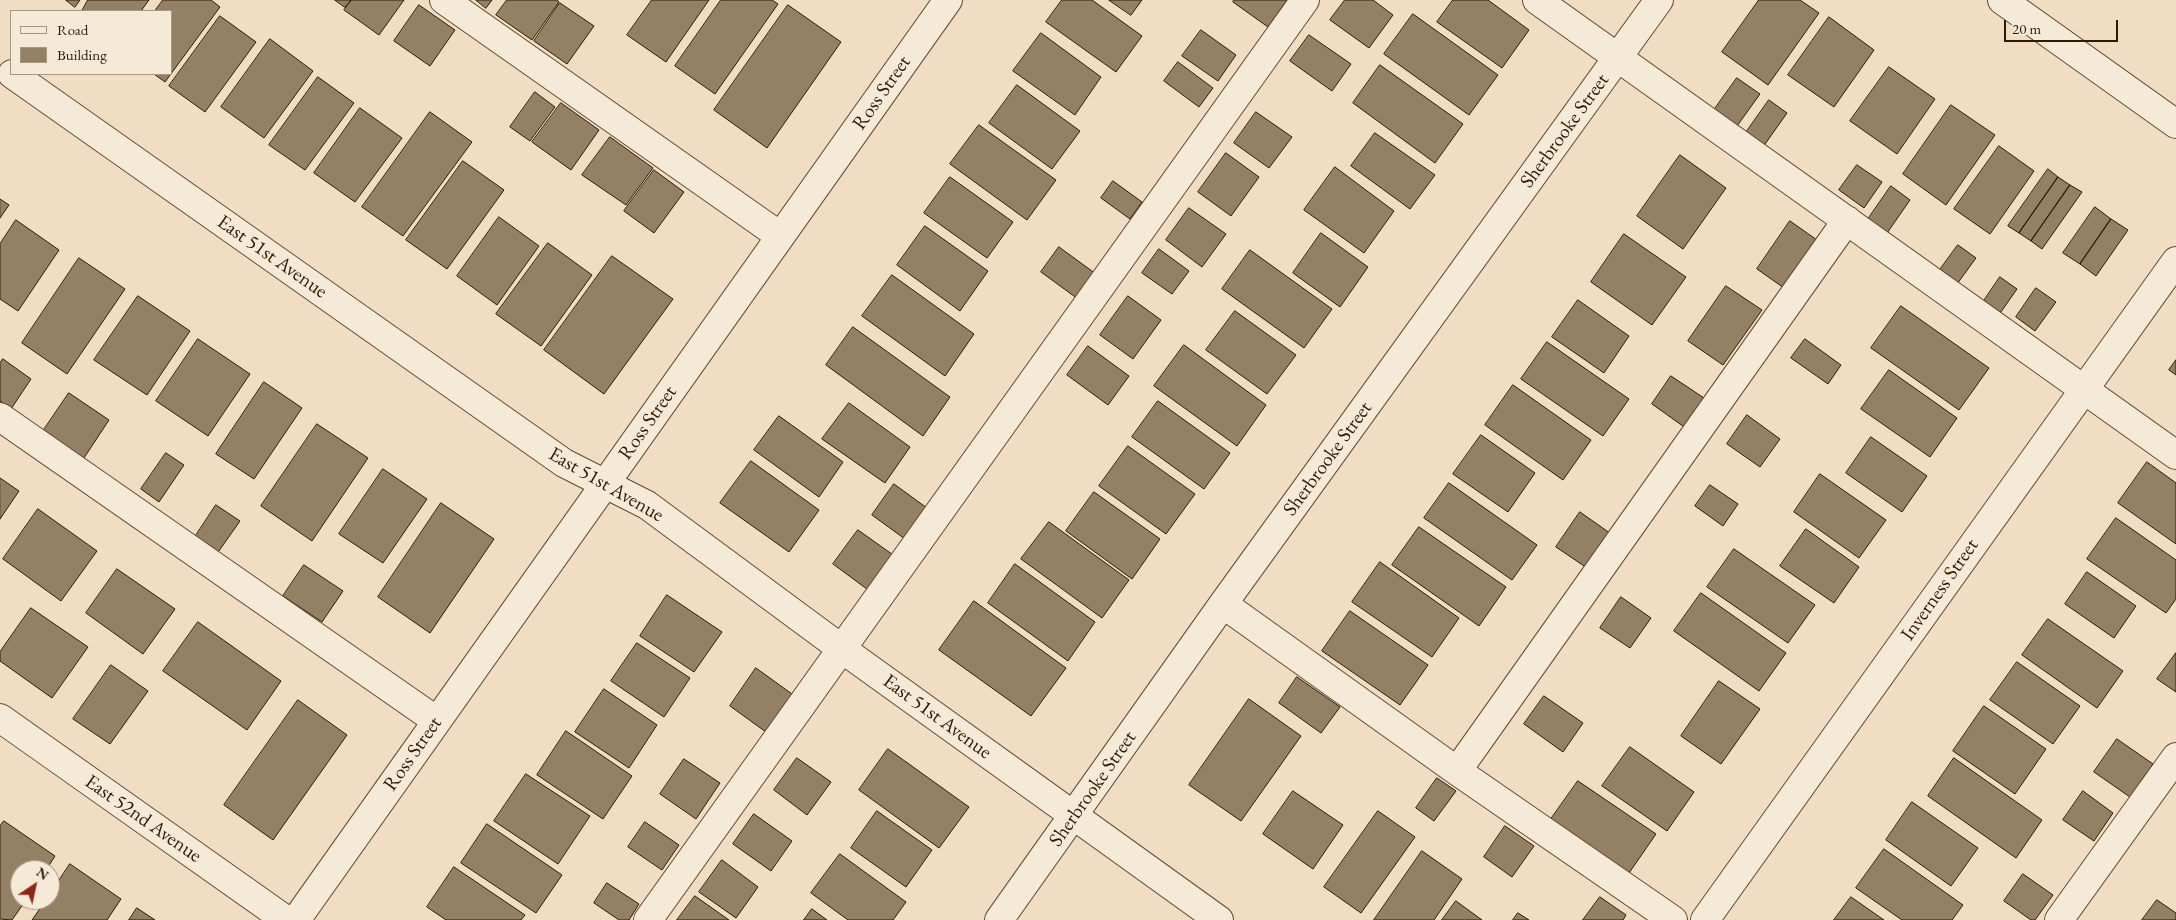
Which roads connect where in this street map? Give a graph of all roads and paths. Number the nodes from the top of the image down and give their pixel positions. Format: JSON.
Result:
{"nodes":[{"id":1,"x":444,"y":0,"type":"edge"},
{"id":2,"x":948,"y":0,"type":"edge"},
{"id":3,"x":1305,"y":0,"type":"edge"},
{"id":4,"x":1538,"y":0,"type":"edge"},
{"id":5,"x":1659,"y":0,"type":"edge"},
{"id":6,"x":2002,"y":0,"type":"edge"},
{"id":7,"x":1618,"y":57,"type":"junction"},
{"id":8,"x":15,"y":75,"type":"edge"},
{"id":9,"x":2176,"y":124,"type":"edge"},
{"id":10,"x":1847,"y":220,"type":"junction"},
{"id":11,"x":780,"y":236,"type":"junction"},
{"id":12,"x":2176,"y":261,"type":"edge"},
{"id":13,"x":2084,"y":388,"type":"junction"},
{"id":14,"x":0,"y":417,"type":"edge"},
{"id":15,"x":2176,"y":454,"type":"edge"},
{"id":16,"x":606,"y":483,"type":"junction"},
{"id":17,"x":1223,"y":604,"type":"junction"},
{"id":18,"x":842,"y":649,"type":"junction"},
{"id":19,"x":0,"y":718,"type":"edge"},
{"id":20,"x":437,"y":721,"type":"junction"},
{"id":21,"x":2176,"y":758,"type":"edge"},
{"id":22,"x":1457,"y":771,"type":"junction"},
{"id":23,"x":1074,"y":816,"type":"junction"},
{"id":24,"x":286,"y":920,"type":"edge"},
{"id":25,"x":296,"y":920,"type":"edge"},
{"id":26,"x":648,"y":920,"type":"edge"},
{"id":27,"x":999,"y":920,"type":"edge"},
{"id":28,"x":1219,"y":920,"type":"edge"},
{"id":29,"x":1673,"y":920,"type":"edge"},
{"id":30,"x":1705,"y":920,"type":"edge"},
{"id":31,"x":2058,"y":920,"type":"edge"}],
"edges":[{"from":1,"to":11,"type":"street"},
{"from":2,"to":11,"type":"street","name":"Ross Street"},
{"from":3,"to":18,"type":"street"},
{"from":4,"to":7,"type":"street"},
{"from":5,"to":7,"type":"street","name":"Sherbrooke Street"},
{"from":6,"to":9,"type":"street"},
{"from":7,"to":10,"type":"street"},
{"from":7,"to":17,"type":"street","name":"Sherbrooke Street"},
{"from":8,"to":16,"type":"street","name":"East 51st Avenue"},
{"from":10,"to":13,"type":"street"},
{"from":10,"to":22,"type":"street"},
{"from":11,"to":16,"type":"street","name":"Ross Street"},
{"from":12,"to":13,"type":"street","name":"Inverness Street"},
{"from":13,"to":15,"type":"street"},
{"from":13,"to":30,"type":"street","name":"Inverness Street"},
{"from":14,"to":20,"type":"street"},
{"from":16,"to":18,"type":"street","name":"East 51st Avenue"},
{"from":16,"to":20,"type":"street","name":"Ross Street"},
{"from":17,"to":22,"type":"street"},
{"from":17,"to":23,"type":"street","name":"Sherbrooke Street"},
{"from":18,"to":23,"type":"street","name":"East 51st Avenue"},
{"from":18,"to":26,"type":"street"},
{"from":19,"to":24,"type":"street","name":"East 52nd Avenue"},
{"from":20,"to":25,"type":"street","name":"Ross Street"},
{"from":21,"to":31,"type":"street"},
{"from":22,"to":29,"type":"street"},
{"from":23,"to":27,"type":"street","name":"Sherbrooke Street"},
{"from":23,"to":28,"type":"street","name":"East 51st Avenue"}]}
